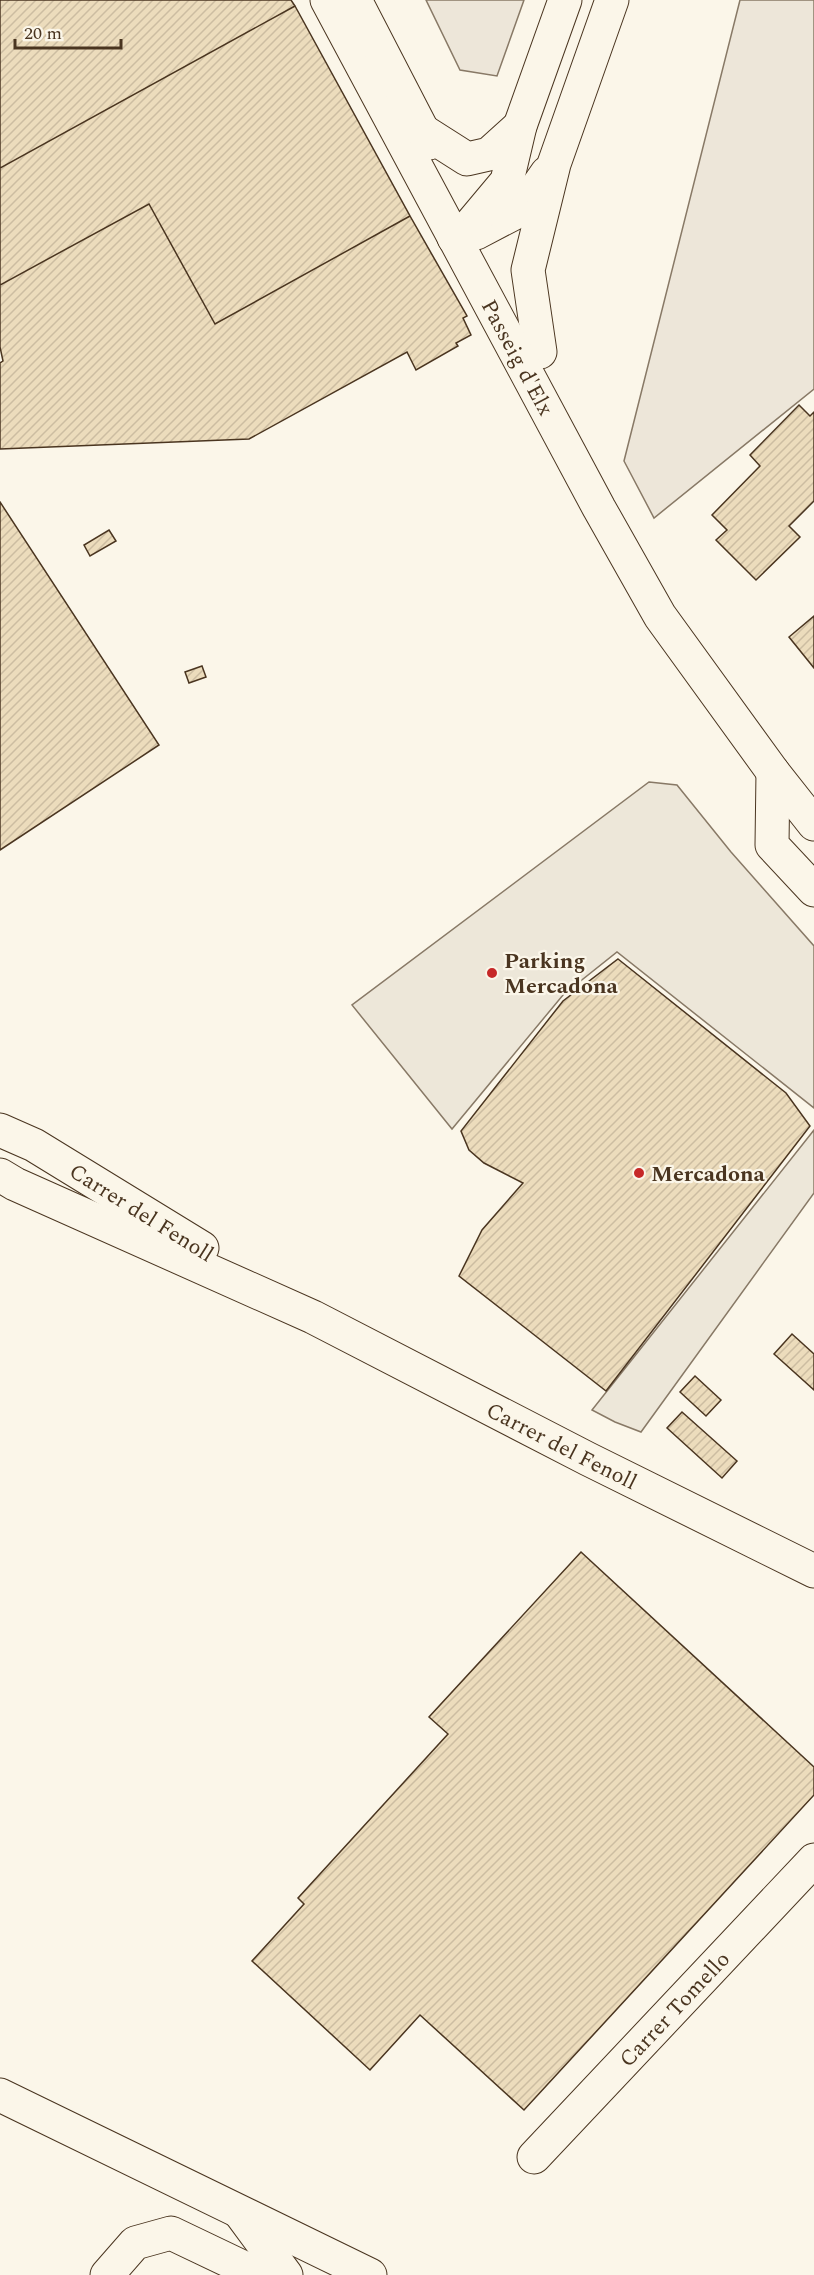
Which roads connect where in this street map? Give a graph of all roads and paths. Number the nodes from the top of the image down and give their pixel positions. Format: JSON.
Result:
{"nodes":[{"id":1,"x":327,"y":0,"type":"edge"},
{"id":2,"x":355,"y":0,"type":"edge"},
{"id":3,"x":565,"y":0,"type":"edge"},
{"id":4,"x":612,"y":0,"type":"edge"},
{"id":5,"x":520,"y":126,"type":"junction"},
{"id":6,"x":423,"y":131,"type":"junction"},
{"id":7,"x":554,"y":164,"type":"junction"},
{"id":8,"x":467,"y":232,"type":"junction"},
{"id":9,"x":540,"y":352,"type":"junction"},
{"id":10,"x":725,"y":705,"type":"junction"},
{"id":11,"x":773,"y":772,"type":"junction"},
{"id":12,"x":814,"y":824,"type":"edge"},
{"id":13,"x":814,"y":890,"type":"edge"},
{"id":14,"x":0,"y":1130,"type":"edge"},
{"id":15,"x":0,"y":1175,"type":"edge"},
{"id":16,"x":313,"y":1317,"type":"junction"},
{"id":17,"x":814,"y":1571,"type":"edge"},
{"id":18,"x":814,"y":1860,"type":"edge"},
{"id":19,"x":0,"y":2096,"type":"edge"},
{"id":20,"x":534,"y":2157,"type":"dead end"},
{"id":21,"x":238,"y":2210,"type":"junction"},
{"id":22,"x":107,"y":2275,"type":"edge"},
{"id":23,"x":259,"y":2275,"type":"edge"},
{"id":24,"x":286,"y":2275,"type":"edge"},
{"id":25,"x":370,"y":2275,"type":"edge"}],
"edges":[{"from":1,"to":8,"type":"main road","name":"Passeig d'Elx"},
{"from":2,"to":6,"type":"main road","name":"Passeig d'Elx"},
{"from":3,"to":5,"type":"main road"},
{"from":4,"to":7,"type":"main road"},
{"from":5,"to":6,"type":"main road"},
{"from":5,"to":8,"type":"main road"},
{"from":6,"to":8,"type":"main road","name":"Passeig d'Elx"},
{"from":7,"to":8,"type":"main road"},
{"from":7,"to":9,"type":"main road"},
{"from":8,"to":9,"type":"main road","name":"Passeig d'Elx"},
{"from":8,"to":10,"type":"main road","name":"Passeig d'Elx"},
{"from":9,"to":10,"type":"main road","name":"Passeig d'Elx"},
{"from":10,"to":11,"type":"main road","name":"Passeig d'Elx"},
{"from":11,"to":12,"type":"main road","name":"Passeig d'Elx"},
{"from":11,"to":13,"type":"main road"},
{"from":14,"to":16,"type":"main road","name":"Carrer del Fenoll"},
{"from":15,"to":16,"type":"main road","name":"Carrer del Fenoll"},
{"from":16,"to":17,"type":"main road","name":"Carrer del Fenoll"},
{"from":18,"to":20,"type":"main road","name":"Carrer Tomello"},
{"from":19,"to":21,"type":"main road"},
{"from":21,"to":24,"type":"main road"},
{"from":21,"to":25,"type":"main road"},
{"from":22,"to":23,"type":"main road"}]}
